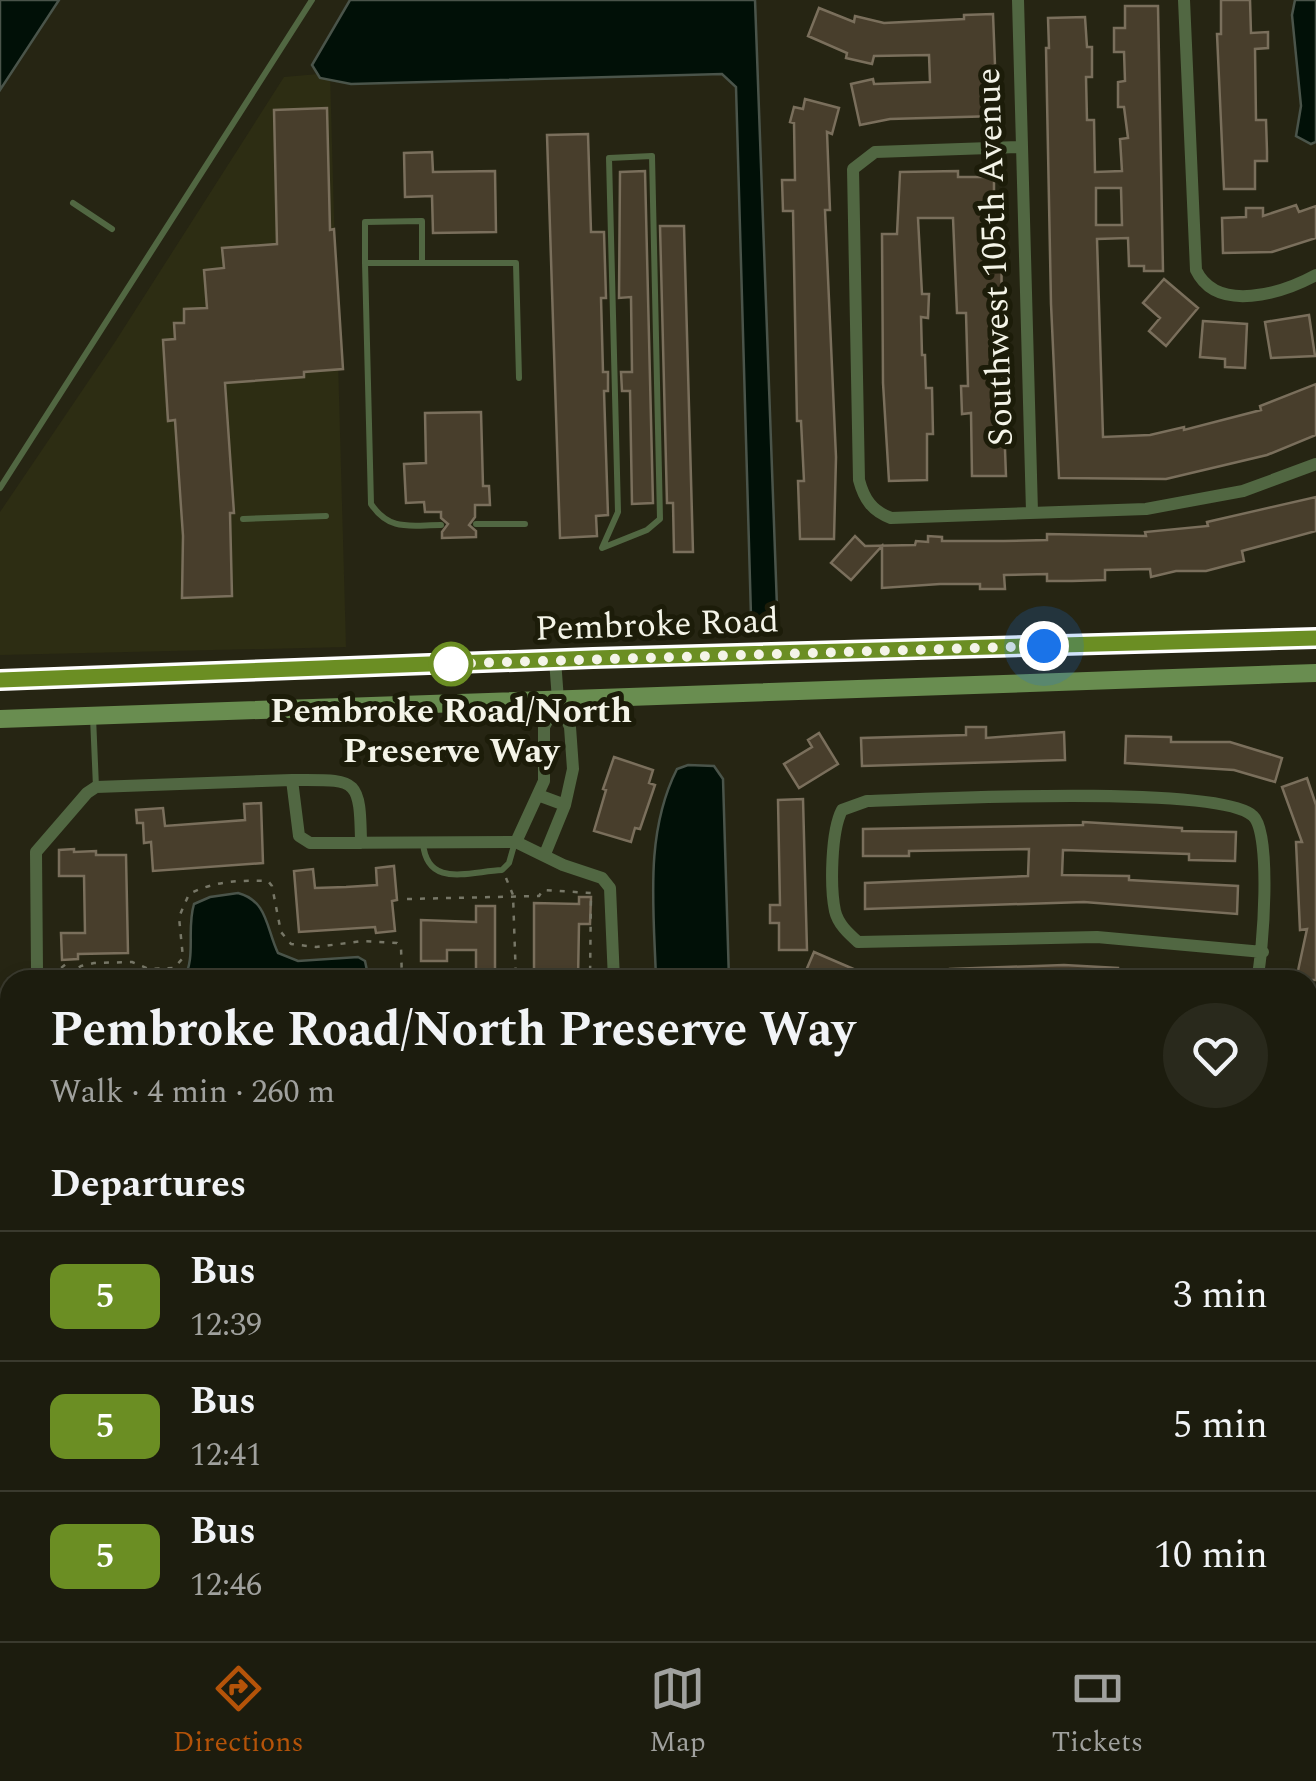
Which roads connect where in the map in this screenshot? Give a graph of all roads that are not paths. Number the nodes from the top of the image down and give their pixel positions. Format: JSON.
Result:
{"nodes":[{"id":1,"x":312,"y":0,"type":"edge"},
{"id":2,"x":1018,"y":0,"type":"edge"},
{"id":3,"x":1184,"y":0,"type":"edge"},
{"id":4,"x":1020,"y":146,"type":"junction"},
{"id":5,"x":73,"y":203,"type":"dead end"},
{"id":6,"x":112,"y":229,"type":"dead end"},
{"id":7,"x":365,"y":263,"type":"junction"},
{"id":8,"x":422,"y":263,"type":"junction"},
{"id":9,"x":1316,"y":276,"type":"edge"},
{"id":10,"x":519,"y":378,"type":"dead end"},
{"id":11,"x":1316,"y":464,"type":"edge"},
{"id":12,"x":0,"y":488,"type":"edge"},
{"id":13,"x":1032,"y":512,"type":"junction"},
{"id":14,"x":326,"y":516,"type":"dead end"},
{"id":15,"x":243,"y":519,"type":"dead end"},
{"id":16,"x":442,"y":524,"type":"dead end"},
{"id":17,"x":476,"y":524,"type":"dead end"},
{"id":18,"x":525,"y":524,"type":"dead end"},
{"id":19,"x":602,"y":548,"type":"joint"},
{"id":20,"x":1316,"y":638,"type":"edge"},
{"id":21,"x":556,"y":660,"type":"junction"},
{"id":22,"x":1316,"y":674,"type":"edge"},
{"id":23,"x":0,"y":680,"type":"edge"},
{"id":24,"x":558,"y":700,"type":"junction"},
{"id":25,"x":94,"y":716,"type":"junction"},
{"id":26,"x":0,"y":719,"type":"edge"},
{"id":27,"x":292,"y":780,"type":"junction"},
{"id":28,"x":96,"y":787,"type":"junction"},
{"id":29,"x":538,"y":795,"type":"junction"},
{"id":30,"x":565,"y":805,"type":"junction"},
{"id":31,"x":422,"y":842,"type":"junction"},
{"id":32,"x":516,"y":842,"type":"junction"},
{"id":33,"x":360,"y":843,"type":"junction"},
{"id":34,"x":545,"y":854,"type":"junction"},
{"id":35,"x":1263,"y":952,"type":"junction"},
{"id":36,"x":37,"y":970,"type":"edge"},
{"id":37,"x":614,"y":970,"type":"edge"},
{"id":38,"x":1259,"y":970,"type":"edge"}],
"edges":[{"from":1,"to":12,"type":"lane"},
{"from":2,"to":4,"type":"street","name":"Southwest 105th Avenue"},
{"from":3,"to":9,"type":"street"},
{"from":4,"to":13,"type":"street","name":"Southwest 105th Avenue"},
{"from":4,"to":13,"type":"street"},
{"from":5,"to":6,"type":"lane"},
{"from":7,"to":8,"type":"lane"},
{"from":7,"to":8,"type":"lane"},
{"from":7,"to":16,"type":"lane"},
{"from":8,"to":10,"type":"lane"},
{"from":11,"to":13,"type":"street"},
{"from":14,"to":15,"type":"lane"},
{"from":17,"to":18,"type":"lane"},
{"from":19,"to":19,"type":"lane"},
{"from":20,"to":21,"type":"main road","name":"Pembroke Road"},
{"from":21,"to":23,"type":"main road","name":"Pembroke Road"},
{"from":21,"to":24,"type":"street"},
{"from":22,"to":24,"type":"main road","name":"Pembroke Road"},
{"from":24,"to":25,"type":"main road","name":"Pembroke Road"},
{"from":24,"to":29,"type":"street"},
{"from":24,"to":30,"type":"street"},
{"from":25,"to":26,"type":"main road","name":"Pembroke Road"},
{"from":25,"to":28,"type":"lane"},
{"from":27,"to":28,"type":"street"},
{"from":27,"to":33,"type":"street"},
{"from":27,"to":33,"type":"street"},
{"from":28,"to":36,"type":"street"},
{"from":29,"to":30,"type":"street"},
{"from":29,"to":32,"type":"street"},
{"from":30,"to":34,"type":"street"},
{"from":31,"to":32,"type":"street"},
{"from":31,"to":32,"type":"lane"},
{"from":31,"to":33,"type":"street"},
{"from":32,"to":34,"type":"street"},
{"from":34,"to":37,"type":"street"},
{"from":35,"to":35,"type":"street"},
{"from":35,"to":38,"type":"street"}]}
